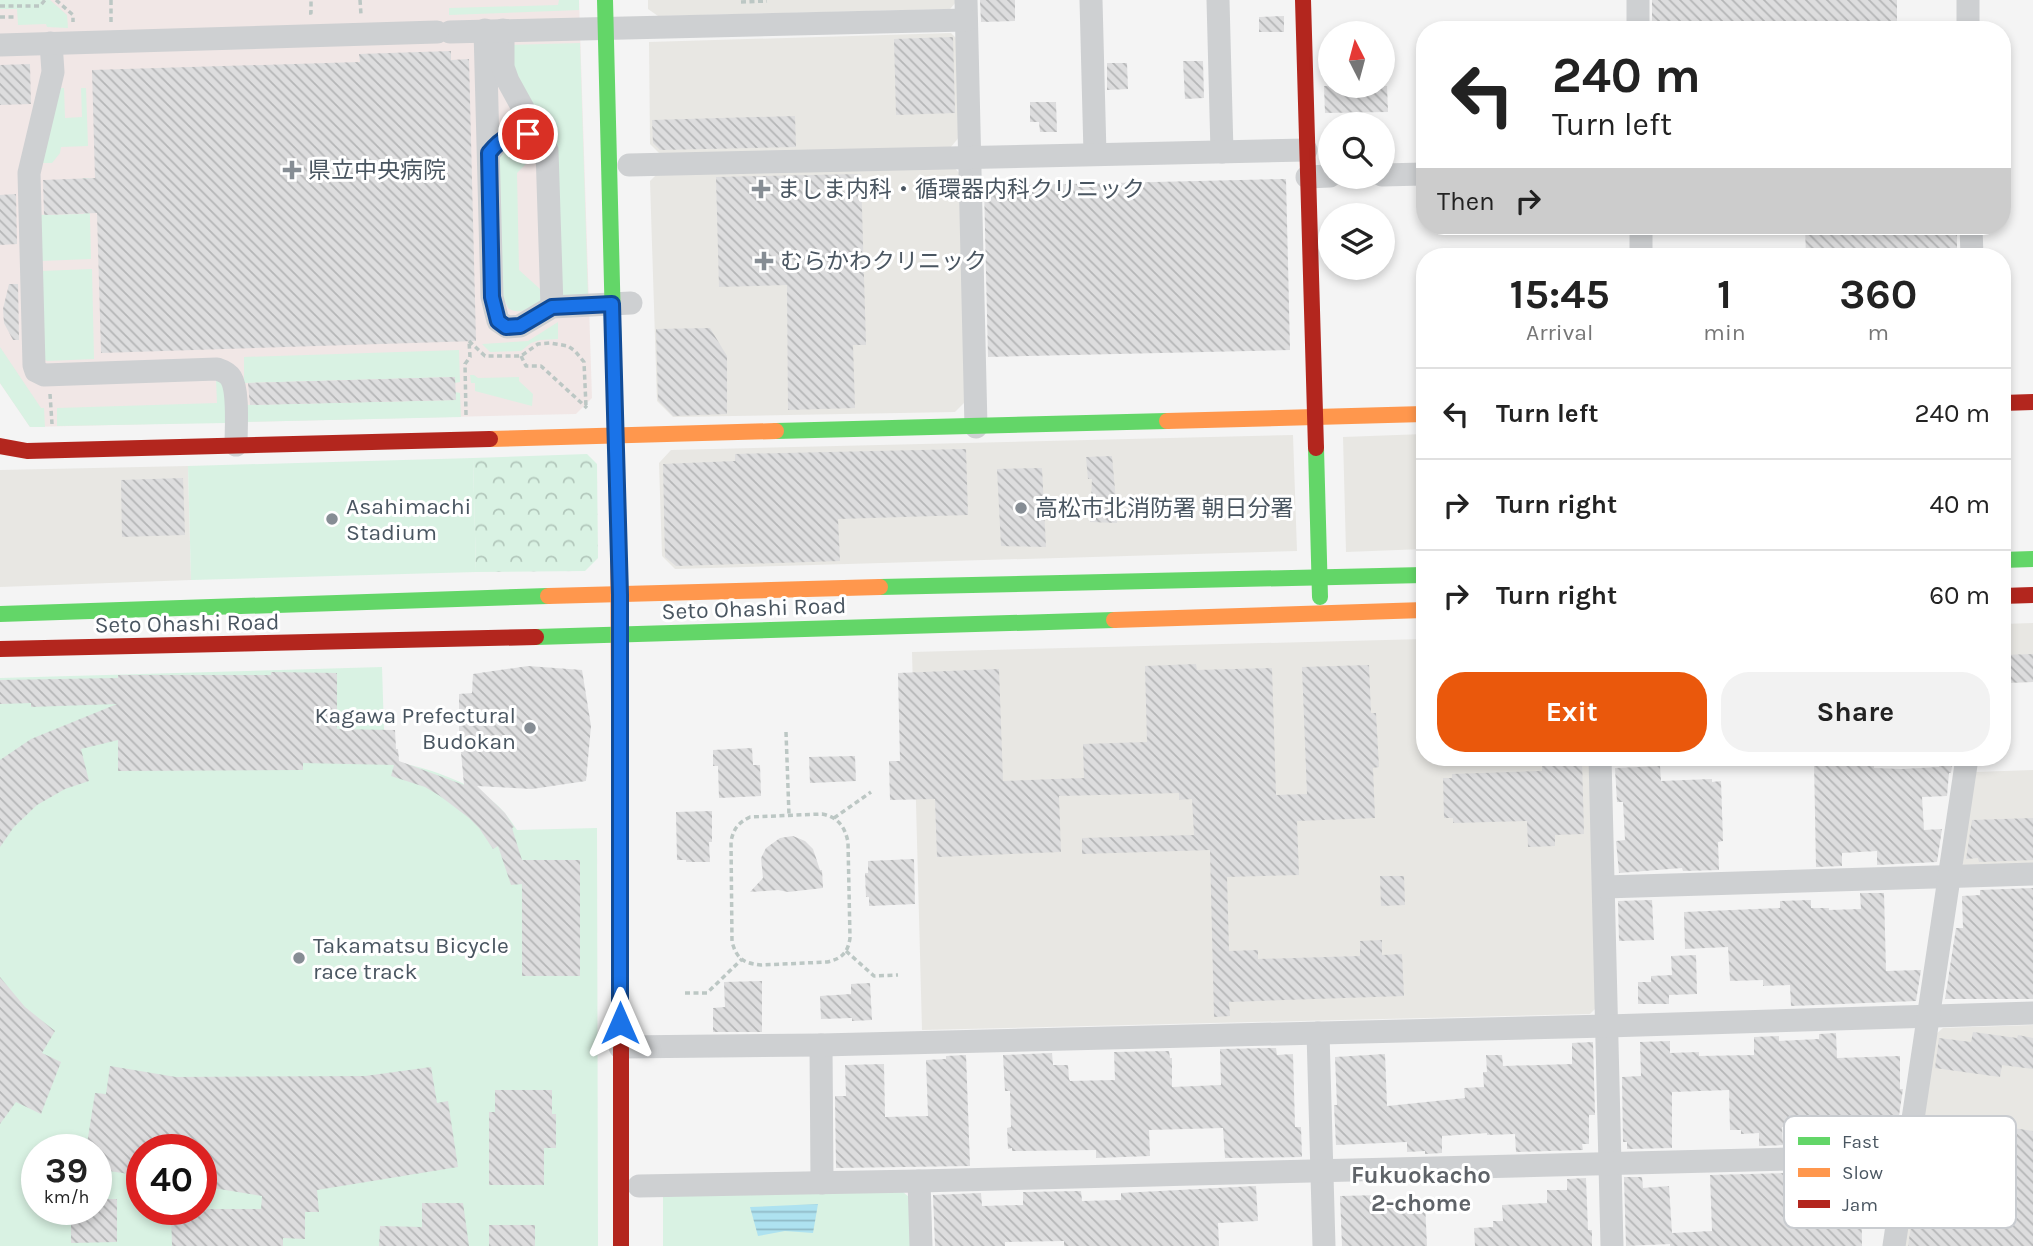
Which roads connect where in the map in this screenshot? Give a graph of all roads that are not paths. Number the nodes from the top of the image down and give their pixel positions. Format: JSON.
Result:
{"nodes":[{"id":1,"x":605,"y":0,"type":"edge"},
{"id":2,"x":1091,"y":0,"type":"edge"},
{"id":3,"x":1218,"y":0,"type":"edge"},
{"id":4,"x":1303,"y":0,"type":"edge"},
{"id":5,"x":1638,"y":0,"type":"edge"},
{"id":6,"x":1968,"y":0,"type":"edge"},
{"id":7,"x":966,"y":10,"type":"edge"},
{"id":8,"x":1638,"y":21,"type":"edge"},
{"id":9,"x":1968,"y":21,"type":"edge"},
{"id":10,"x":621,"y":27,"type":"junction"},
{"id":11,"x":494,"y":30,"type":"junction"},
{"id":12,"x":51,"y":43,"type":"junction"},
{"id":13,"x":0,"y":45,"type":"edge"},
{"id":14,"x":540,"y":139,"type":"junction"},
{"id":15,"x":1306,"y":150,"type":"junction"},
{"id":16,"x":1222,"y":152,"type":"junction"},
{"id":17,"x":489,"y":153,"type":"junction"},
{"id":18,"x":1095,"y":154,"type":"junction"},
{"id":19,"x":969,"y":157,"type":"junction"},
{"id":20,"x":629,"y":165,"type":"dead end"},
{"id":21,"x":1416,"y":174,"type":"edge"},
{"id":22,"x":1395,"y":175,"type":"edge"},
{"id":23,"x":1307,"y":177,"type":"junction"},
{"id":24,"x":1318,"y":177,"type":"edge"},
{"id":25,"x":627,"y":304,"type":"junction"},
{"id":26,"x":552,"y":307,"type":"junction"},
{"id":27,"x":2033,"y":402,"type":"edge"},
{"id":28,"x":2011,"y":403,"type":"edge"},
{"id":29,"x":1416,"y":414,"type":"edge"},
{"id":30,"x":1314,"y":417,"type":"junction"},
{"id":31,"x":976,"y":427,"type":"junction"},
{"id":32,"x":616,"y":435,"type":"junction"},
{"id":33,"x":236,"y":445,"type":"junction"},
{"id":34,"x":0,"y":446,"type":"edge"},
{"id":35,"x":2033,"y":559,"type":"edge"},
{"id":36,"x":2011,"y":560,"type":"edge"},
{"id":37,"x":1416,"y":575,"type":"edge"},
{"id":38,"x":1320,"y":578,"type":"junction"},
{"id":39,"x":639,"y":588,"type":"junction"},
{"id":40,"x":620,"y":595,"type":"junction"},
{"id":41,"x":2011,"y":596,"type":"edge"},
{"id":42,"x":2033,"y":596,"type":"edge"},
{"id":43,"x":1416,"y":610,"type":"edge"},
{"id":44,"x":1320,"y":612,"type":"junction"},
{"id":45,"x":0,"y":614,"type":"edge"},
{"id":46,"x":619,"y":636,"type":"junction"},
{"id":47,"x":640,"y":641,"type":"junction"},
{"id":48,"x":0,"y":649,"type":"edge"},
{"id":49,"x":1600,"y":766,"type":"edge"},
{"id":50,"x":1966,"y":766,"type":"edge"},
{"id":51,"x":2033,"y":874,"type":"edge"},
{"id":52,"x":1950,"y":877,"type":"junction"},
{"id":53,"x":1604,"y":887,"type":"junction"},
{"id":54,"x":2033,"y":1013,"type":"edge"},
{"id":55,"x":1928,"y":1017,"type":"junction"},
{"id":56,"x":1607,"y":1027,"type":"junction"},
{"id":57,"x":1318,"y":1033,"type":"junction"},
{"id":58,"x":821,"y":1045,"type":"junction"},
{"id":59,"x":635,"y":1047,"type":"junction"},
{"id":60,"x":1913,"y":1116,"type":"edge"},
{"id":61,"x":1784,"y":1159,"type":"edge"},
{"id":62,"x":1611,"y":1163,"type":"junction"},
{"id":63,"x":1321,"y":1171,"type":"junction"},
{"id":64,"x":919,"y":1181,"type":"junction"},
{"id":65,"x":822,"y":1183,"type":"junction"},
{"id":66,"x":639,"y":1186,"type":"dead end"},
{"id":67,"x":1897,"y":1228,"type":"edge"},
{"id":68,"x":621,"y":1246,"type":"edge"},
{"id":69,"x":921,"y":1246,"type":"edge"},
{"id":70,"x":1324,"y":1246,"type":"edge"},
{"id":71,"x":1612,"y":1246,"type":"edge"},
{"id":72,"x":1894,"y":1246,"type":"edge"}],
"edges":[{"from":1,"to":10,"type":"street"},
{"from":2,"to":18,"type":"street"},
{"from":3,"to":16,"type":"street"},
{"from":4,"to":15,"type":"street"},
{"from":5,"to":8,"type":"street"},
{"from":6,"to":9,"type":"street"},
{"from":7,"to":10,"type":"street"},
{"from":7,"to":19,"type":"street"},
{"from":10,"to":11,"type":"street"},
{"from":10,"to":25,"type":"street"},
{"from":11,"to":12,"type":"street"},
{"from":11,"to":14,"type":"street"},
{"from":11,"to":17,"type":"street"},
{"from":12,"to":13,"type":"street"},
{"from":12,"to":33,"type":"street"},
{"from":14,"to":17,"type":"street"},
{"from":14,"to":26,"type":"street"},
{"from":15,"to":16,"type":"street"},
{"from":15,"to":23,"type":"street"},
{"from":16,"to":18,"type":"street"},
{"from":17,"to":26,"type":"street"},
{"from":18,"to":19,"type":"street"},
{"from":19,"to":20,"type":"street"},
{"from":19,"to":31,"type":"street"},
{"from":21,"to":22,"type":"street"},
{"from":23,"to":24,"type":"street"},
{"from":23,"to":30,"type":"street"},
{"from":25,"to":26,"type":"street"},
{"from":25,"to":32,"type":"street"},
{"from":27,"to":28,"type":"street"},
{"from":29,"to":30,"type":"street"},
{"from":30,"to":31,"type":"street"},
{"from":30,"to":38,"type":"street"},
{"from":31,"to":32,"type":"street"},
{"from":32,"to":33,"type":"street"},
{"from":32,"to":40,"type":"street"},
{"from":33,"to":34,"type":"street"},
{"from":35,"to":36,"type":"street"},
{"from":37,"to":38,"type":"street","name":"Seto Ohashi Road"},
{"from":38,"to":39,"type":"street","name":"Seto Ohashi Road"},
{"from":38,"to":44,"type":"street"},
{"from":39,"to":40,"type":"street","name":"Seto Ohashi Road"},
{"from":39,"to":47,"type":"street"},
{"from":40,"to":45,"type":"street","name":"Seto Ohashi Road"},
{"from":40,"to":46,"type":"street"},
{"from":41,"to":42,"type":"street"},
{"from":43,"to":44,"type":"street","name":"Seto Ohashi Road"},
{"from":44,"to":47,"type":"street","name":"Seto Ohashi Road"},
{"from":46,"to":47,"type":"street","name":"Seto Ohashi Road"},
{"from":46,"to":48,"type":"street","name":"Seto Ohashi Road"},
{"from":46,"to":59,"type":"street"},
{"from":49,"to":53,"type":"street"},
{"from":50,"to":52,"type":"street"},
{"from":51,"to":52,"type":"street"},
{"from":52,"to":53,"type":"street"},
{"from":52,"to":55,"type":"street"},
{"from":53,"to":56,"type":"street"},
{"from":54,"to":55,"type":"street"},
{"from":55,"to":56,"type":"street"},
{"from":55,"to":60,"type":"street"},
{"from":56,"to":57,"type":"street"},
{"from":56,"to":62,"type":"street"},
{"from":57,"to":58,"type":"street"},
{"from":57,"to":63,"type":"street"},
{"from":58,"to":59,"type":"street"},
{"from":58,"to":65,"type":"street"},
{"from":59,"to":68,"type":"street"},
{"from":61,"to":62,"type":"street"},
{"from":62,"to":63,"type":"street"},
{"from":62,"to":71,"type":"street"},
{"from":63,"to":64,"type":"street"},
{"from":63,"to":70,"type":"street"},
{"from":64,"to":65,"type":"street"},
{"from":64,"to":69,"type":"street"},
{"from":65,"to":66,"type":"street"},
{"from":67,"to":72,"type":"street"}]}
